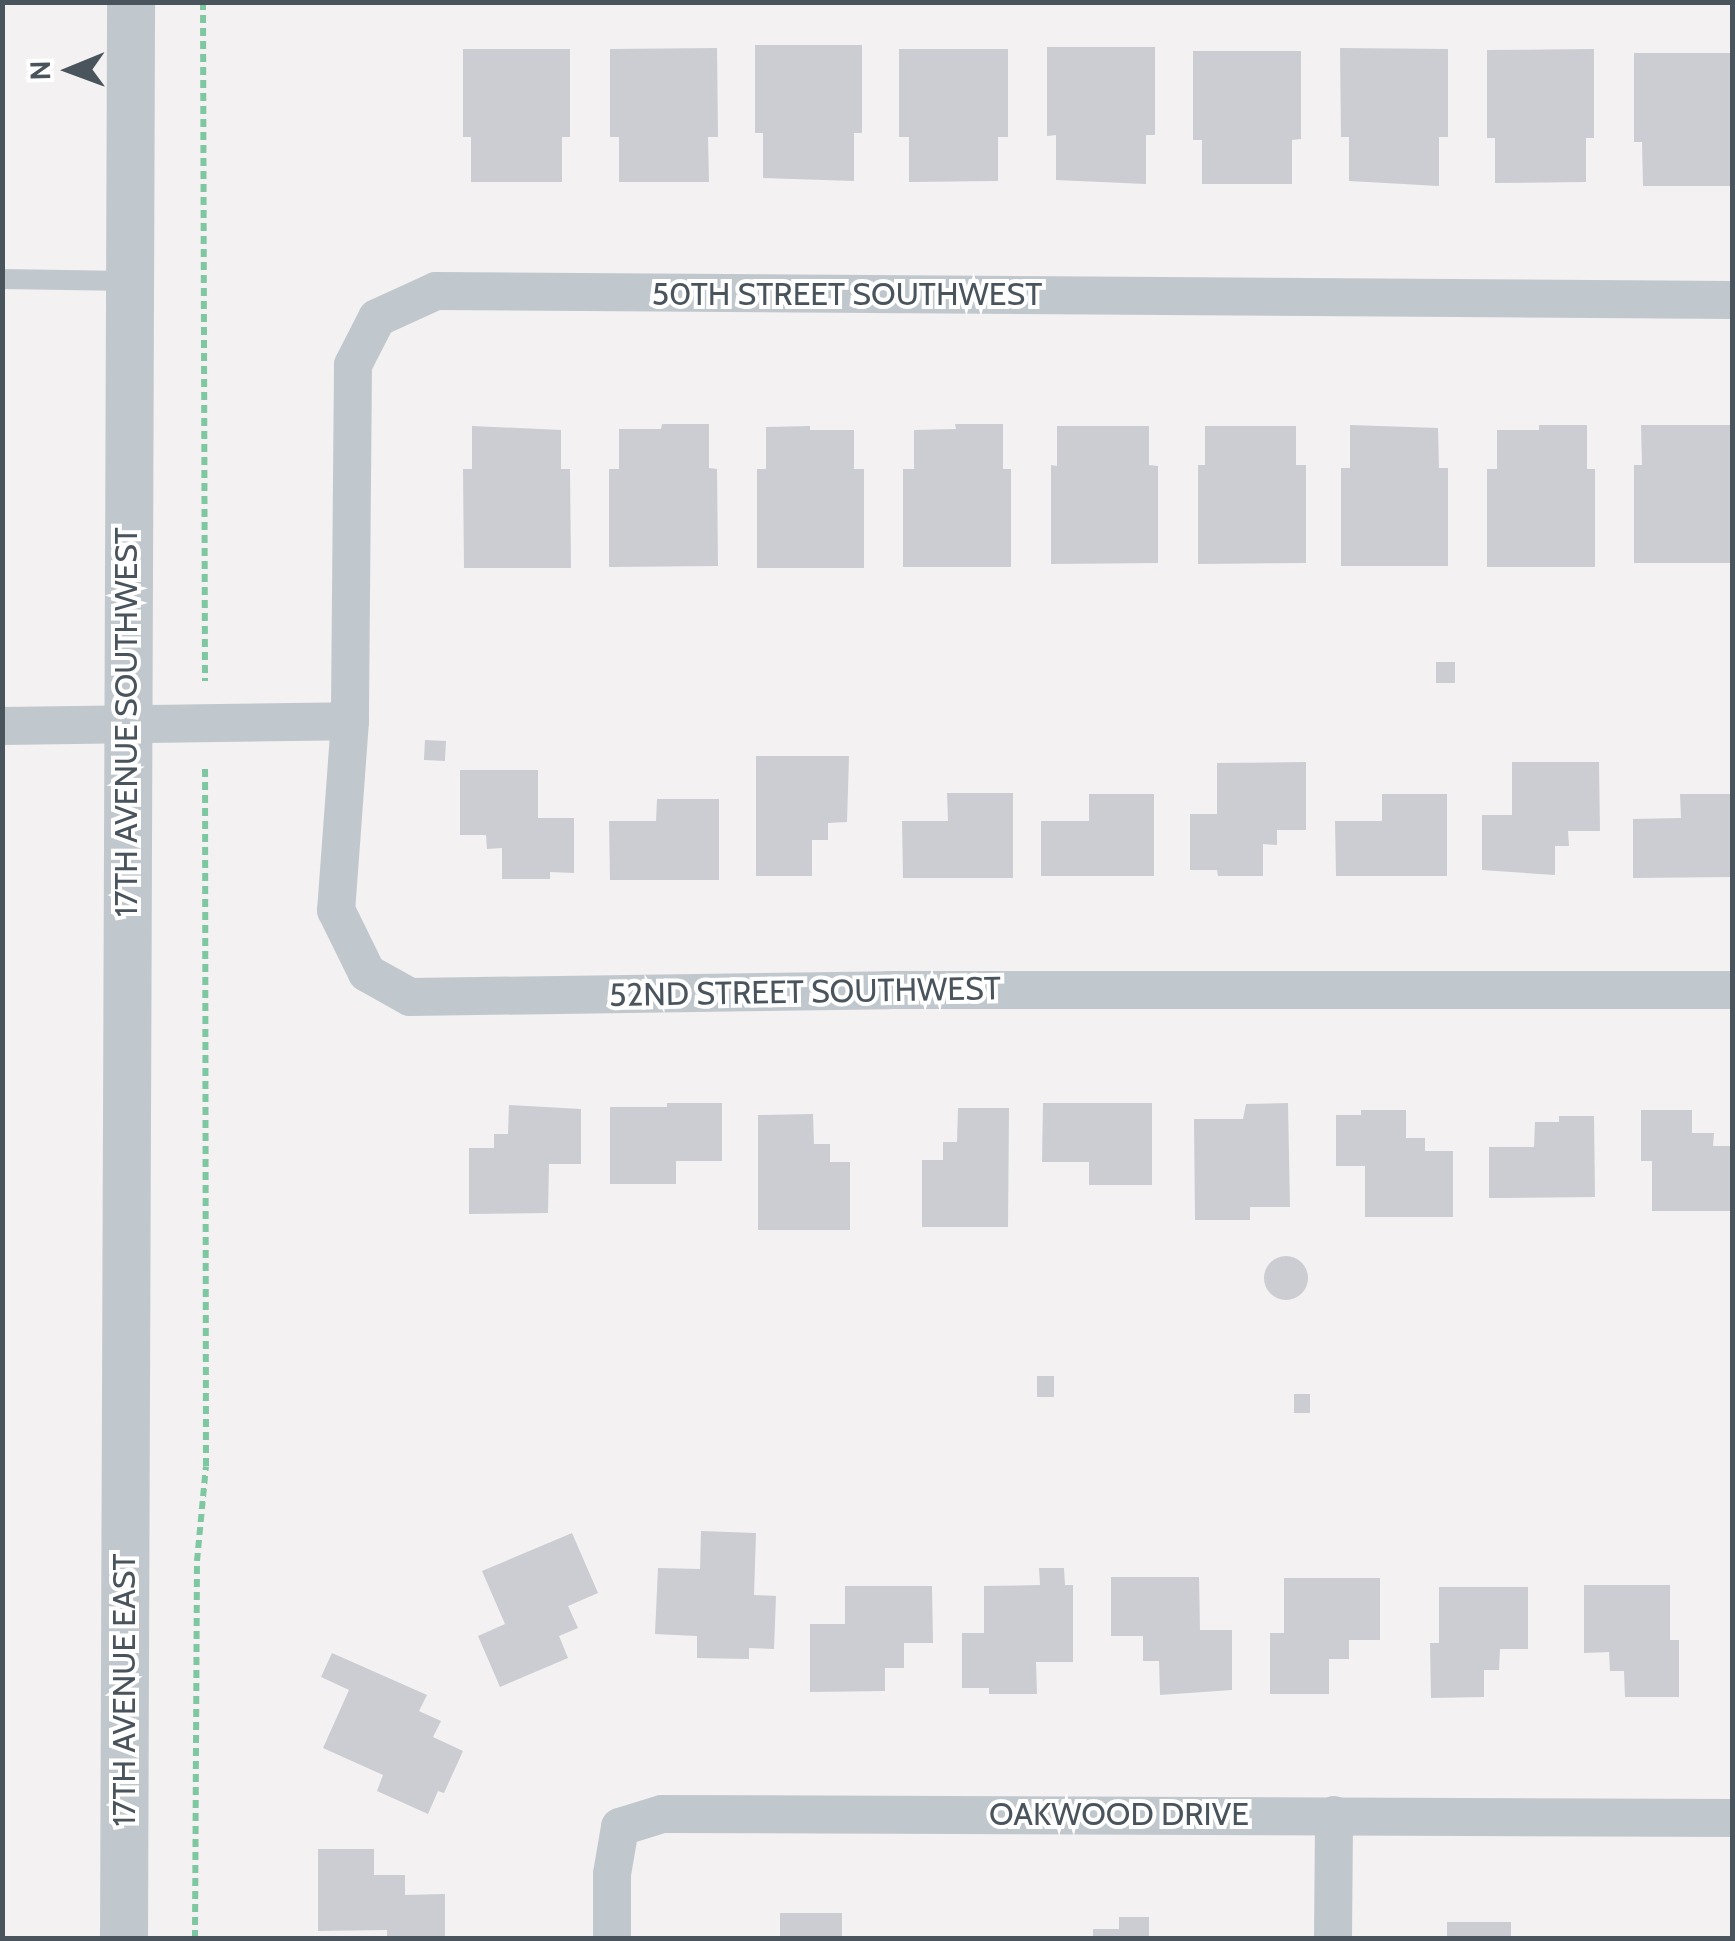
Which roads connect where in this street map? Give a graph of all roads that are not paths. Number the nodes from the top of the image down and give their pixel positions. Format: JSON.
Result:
{"nodes":[{"id":1,"x":131,"y":2,"type":"edge"},
{"id":2,"x":2,"y":279,"type":"edge"},
{"id":3,"x":129,"y":281,"type":"junction"},
{"id":4,"x":1732,"y":300,"type":"edge"},
{"id":5,"x":350,"y":722,"type":"junction"},
{"id":6,"x":126,"y":724,"type":"junction"},
{"id":7,"x":2,"y":726,"type":"edge"},
{"id":8,"x":1732,"y":990,"type":"edge"},
{"id":9,"x":125,"y":1442,"type":"joint"},
{"id":10,"x":1334,"y":1815,"type":"junction"},
{"id":11,"x":1732,"y":1818,"type":"edge"},
{"id":12,"x":124,"y":1938,"type":"edge"},
{"id":13,"x":612,"y":1938,"type":"edge"},
{"id":14,"x":1333,"y":1938,"type":"edge"}],
"edges":[{"from":1,"to":3,"type":"street","name":"17TH AVENUE SOUTHWEST"},
{"from":2,"to":3,"type":"lane"},
{"from":3,"to":6,"type":"street","name":"17TH AVENUE SOUTHWEST"},
{"from":4,"to":5,"type":"street","name":"50TH STREET SOUTHWEST"},
{"from":5,"to":6,"type":"street"},
{"from":5,"to":8,"type":"street","name":"52ND STREET SOUTHWEST"},
{"from":6,"to":7,"type":"street"},
{"from":6,"to":9,"type":"street","name":"17TH AVENUE SOUTHWEST"},
{"from":9,"to":12,"type":"street","name":"17TH AVENUE EAST"},
{"from":10,"to":11,"type":"street","name":"OAKWOOD DRIVE"},
{"from":10,"to":13,"type":"street","name":"OAKWOOD DRIVE"},
{"from":10,"to":14,"type":"street"}]}
